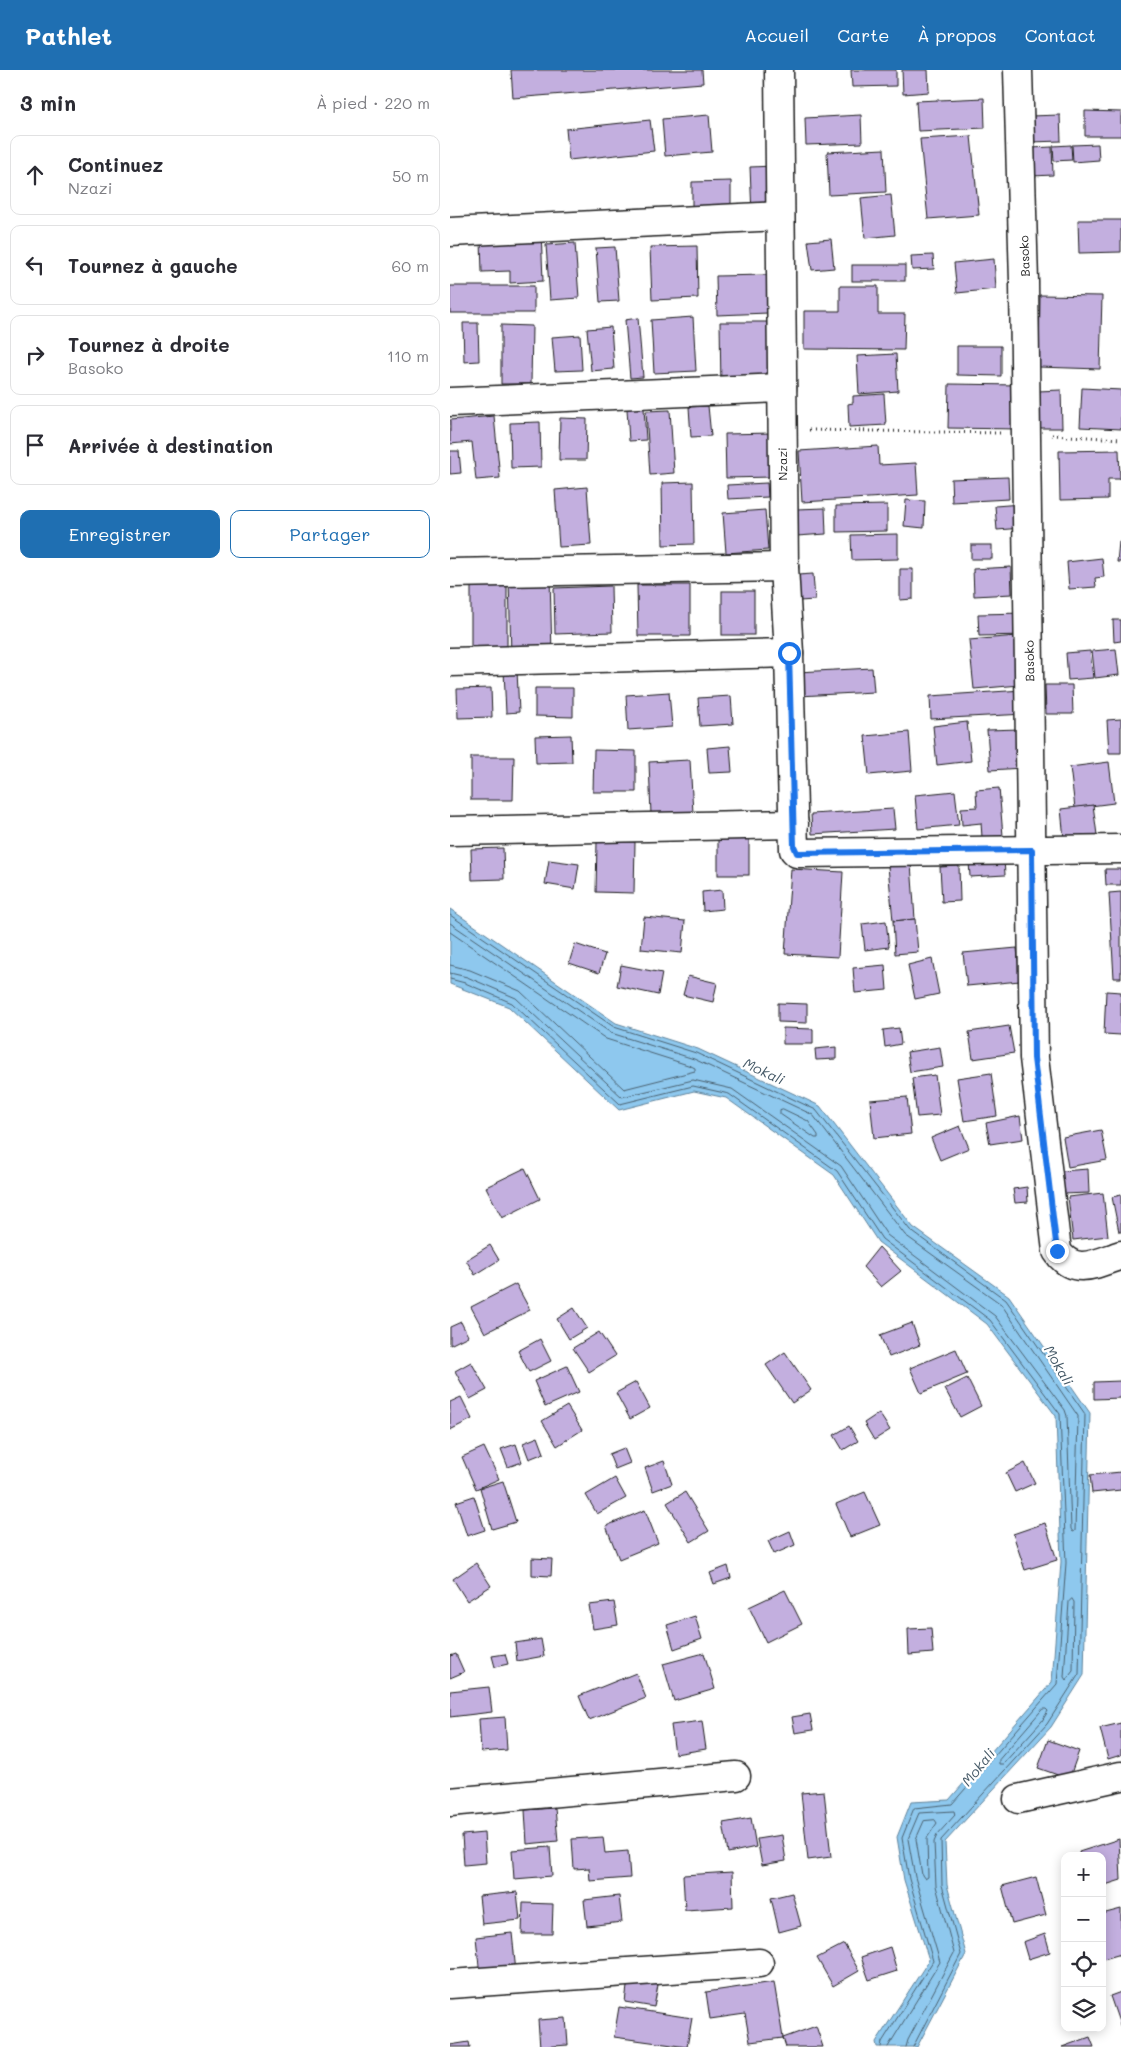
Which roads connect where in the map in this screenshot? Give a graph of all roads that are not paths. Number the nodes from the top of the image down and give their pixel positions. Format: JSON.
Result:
{"nodes":[{"id":1,"x":779,"y":70,"type":"edge"},
{"id":2,"x":1018,"y":70,"type":"edge"},
{"id":3,"x":780,"y":216,"type":"junction"},
{"id":4,"x":450,"y":232,"type":"edge"},
{"id":5,"x":782,"y":388,"type":"junction"},
{"id":6,"x":450,"y":402,"type":"edge"},
{"id":7,"x":784,"y":567,"type":"junction"},
{"id":8,"x":450,"y":573,"type":"edge"},
{"id":9,"x":789,"y":653,"type":"junction"},
{"id":10,"x":450,"y":662,"type":"edge"},
{"id":11,"x":794,"y":824,"type":"junction"},
{"id":12,"x":450,"y":831,"type":"edge"},
{"id":13,"x":1121,"y":849,"type":"edge"},
{"id":14,"x":1032,"y":850,"type":"junction"},
{"id":15,"x":1121,"y":1255,"type":"edge"},
{"id":16,"x":736,"y":1776,"type":"dead end"},
{"id":17,"x":1121,"y":1776,"type":"edge"},
{"id":18,"x":1018,"y":1799,"type":"dead end"},
{"id":19,"x":450,"y":1802,"type":"edge"},
{"id":20,"x":760,"y":1963,"type":"dead end"},
{"id":21,"x":450,"y":1984,"type":"edge"}],
"edges":[{"from":1,"to":3,"type":"street","name":"Nzazi"},
{"from":2,"to":14,"type":"street","name":"Basoko"},
{"from":3,"to":4,"type":"street"},
{"from":3,"to":5,"type":"street","name":"Nzazi"},
{"from":5,"to":6,"type":"street"},
{"from":5,"to":7,"type":"street","name":"Nzazi"},
{"from":7,"to":8,"type":"street"},
{"from":7,"to":9,"type":"street","name":"Nzazi"},
{"from":9,"to":10,"type":"street"},
{"from":9,"to":11,"type":"street","name":"Nzazi"},
{"from":11,"to":12,"type":"street"},
{"from":11,"to":14,"type":"street","name":"Nzazi"},
{"from":13,"to":14,"type":"street"},
{"from":14,"to":15,"type":"street","name":"Basoko"},
{"from":16,"to":19,"type":"street"},
{"from":17,"to":18,"type":"street"},
{"from":20,"to":21,"type":"street"}]}
